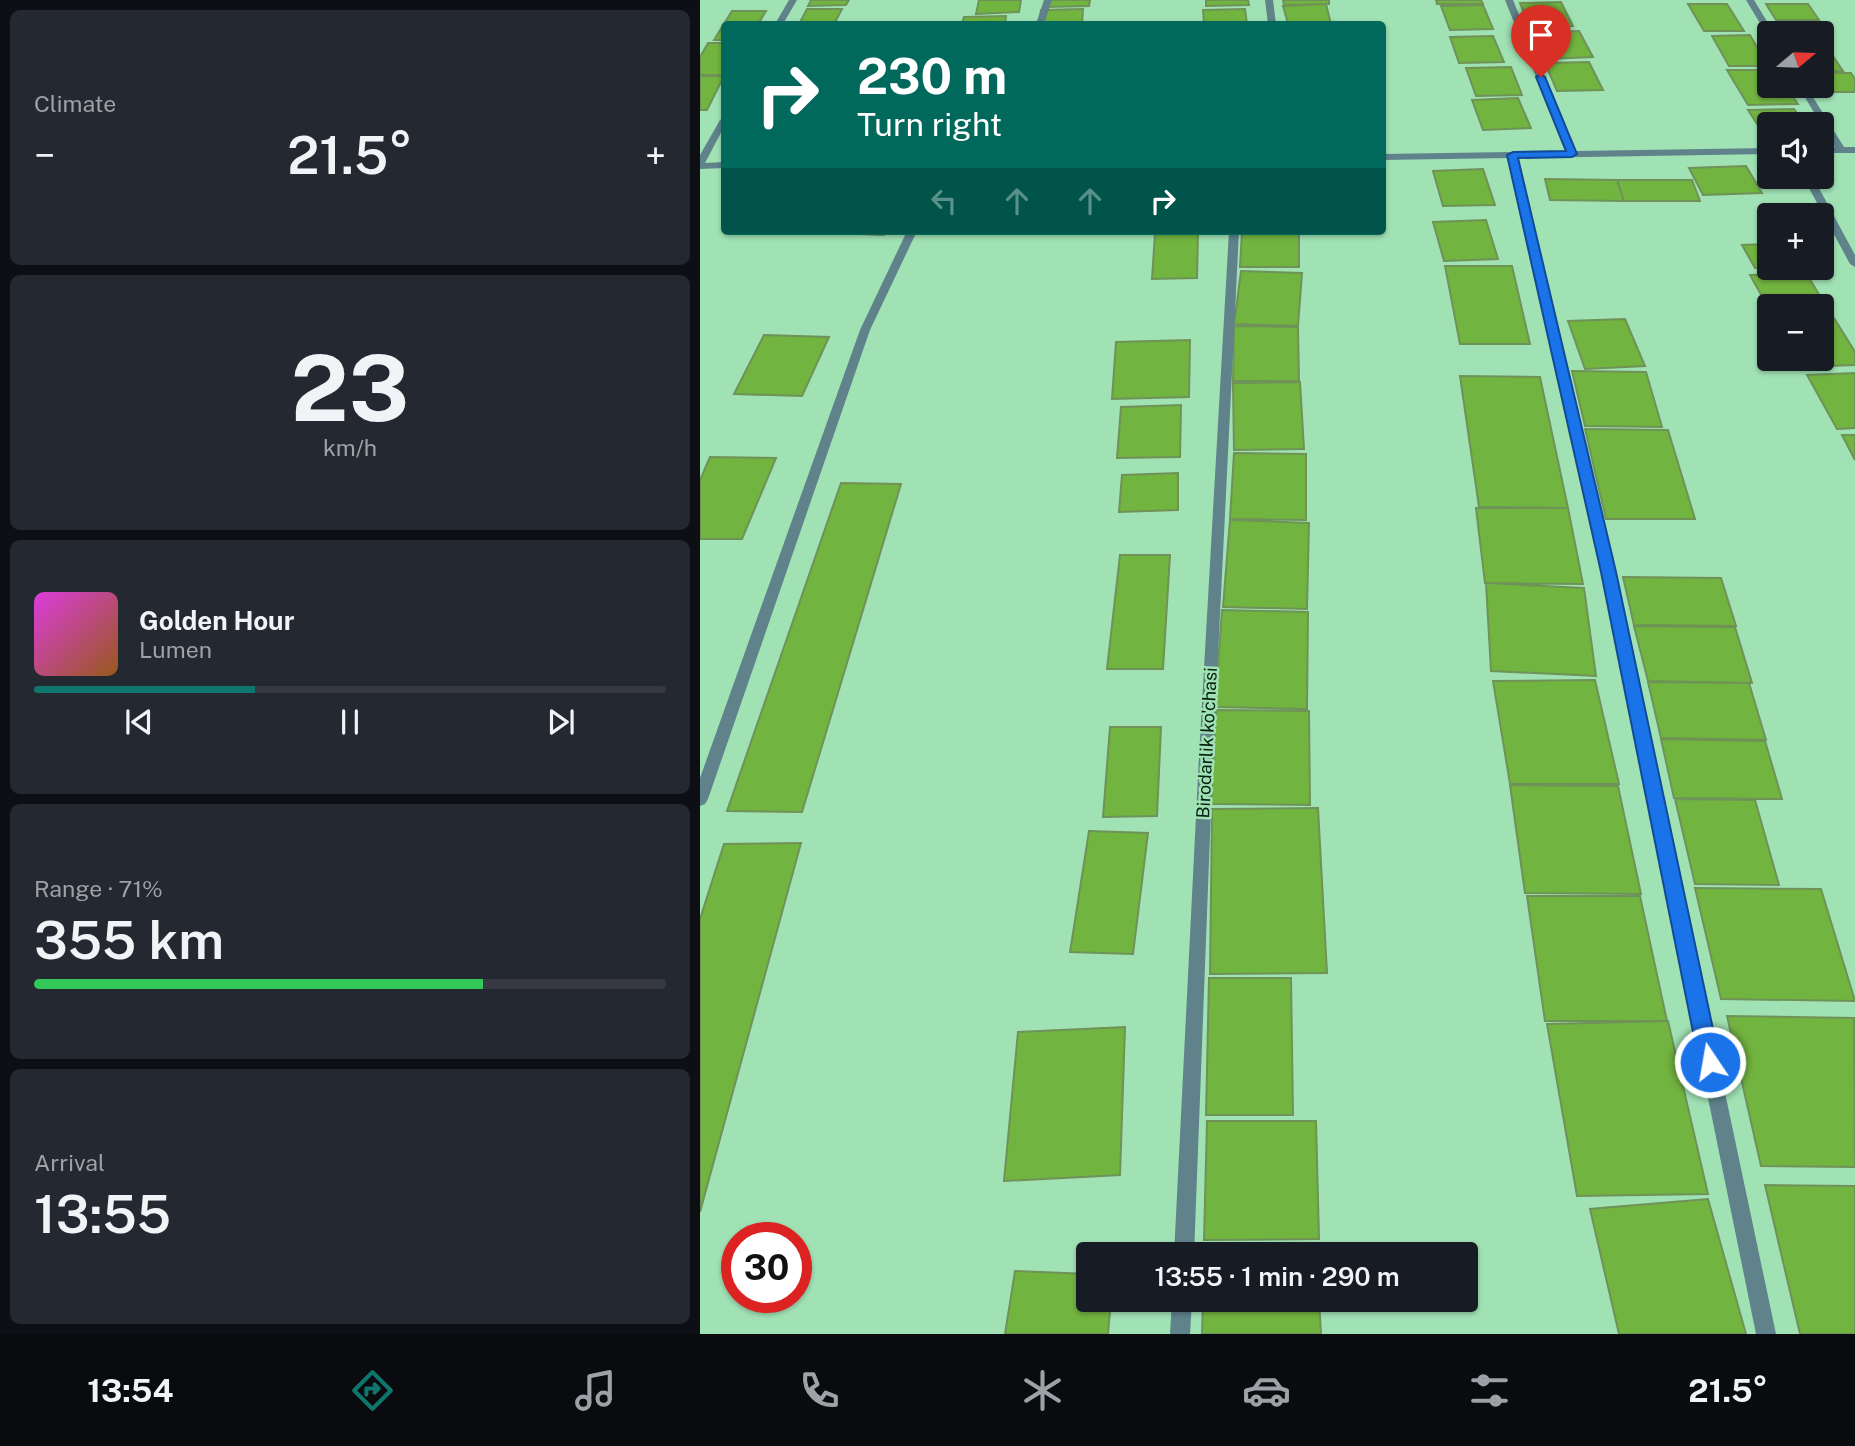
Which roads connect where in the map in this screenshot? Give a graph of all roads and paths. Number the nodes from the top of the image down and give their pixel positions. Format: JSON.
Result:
{"nodes":[{"id":1,"x":793,"y":0,"type":"edge"},
{"id":2,"x":1048,"y":0,"type":"edge"},
{"id":3,"x":1269,"y":0,"type":"edge"},
{"id":4,"x":1509,"y":0,"type":"edge"},
{"id":5,"x":1751,"y":0,"type":"edge"},
{"id":6,"x":781,"y":21,"type":"edge"},
{"id":7,"x":1041,"y":21,"type":"edge"},
{"id":8,"x":1272,"y":21,"type":"edge"},
{"id":9,"x":1763,"y":21,"type":"edge"},
{"id":10,"x":1809,"y":98,"type":"edge"},
{"id":11,"x":721,"y":126,"type":"edge"},
{"id":12,"x":1834,"y":150,"type":"edge"},
{"id":13,"x":1841,"y":150,"type":"junction"},
{"id":14,"x":1855,"y":150,"type":"edge"},
{"id":15,"x":1757,"y":151,"type":"edge"},
{"id":16,"x":1572,"y":154,"type":"junction"},
{"id":17,"x":1513,"y":155,"type":"junction"},
{"id":18,"x":1386,"y":157,"type":"edge"},
{"id":19,"x":700,"y":165,"type":"edge"},
{"id":20,"x":721,"y":165,"type":"edge"},
{"id":21,"x":1814,"y":189,"type":"edge"},
{"id":22,"x":910,"y":235,"type":"edge"},
{"id":23,"x":1234,"y":235,"type":"edge"},
{"id":24,"x":1855,"y":264,"type":"edge"},
{"id":25,"x":700,"y":799,"type":"edge"},
{"id":26,"x":1185,"y":1242,"type":"edge"},
{"id":27,"x":1181,"y":1312,"type":"edge"},
{"id":28,"x":1180,"y":1334,"type":"edge"},
{"id":29,"x":1766,"y":1334,"type":"edge"}],
"edges":[{"from":1,"to":6,"type":"street"},
{"from":2,"to":7,"type":"street"},
{"from":3,"to":8,"type":"street"},
{"from":4,"to":16,"type":"street"},
{"from":5,"to":9,"type":"street"},
{"from":10,"to":13,"type":"street"},
{"from":11,"to":19,"type":"street"},
{"from":12,"to":13,"type":"street"},
{"from":13,"to":14,"type":"street"},
{"from":15,"to":16,"type":"street"},
{"from":16,"to":17,"type":"street"},
{"from":17,"to":18,"type":"street"},
{"from":17,"to":29,"type":"street"},
{"from":19,"to":20,"type":"street"},
{"from":21,"to":24,"type":"street"},
{"from":22,"to":25,"type":"street"},
{"from":23,"to":26,"type":"street","name":"Birodarlik ko'chasi"},
{"from":27,"to":28,"type":"street"}]}
